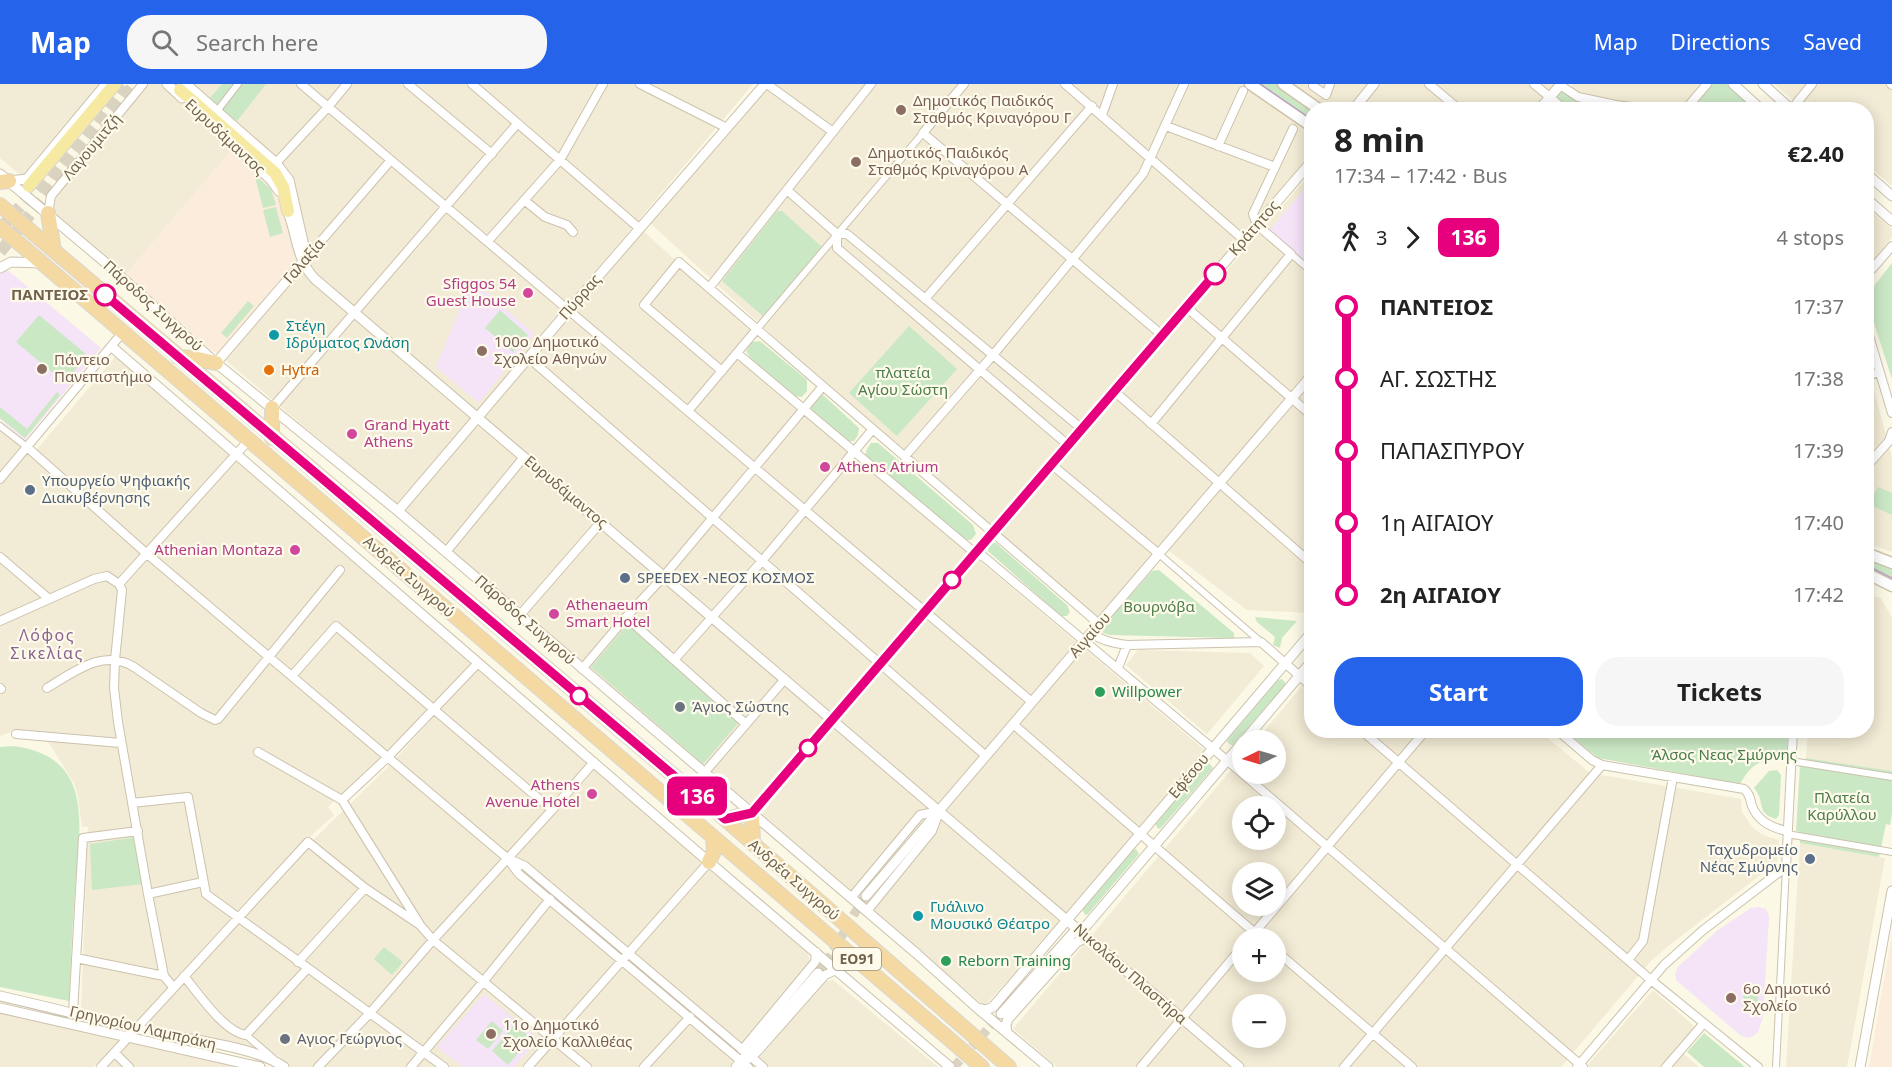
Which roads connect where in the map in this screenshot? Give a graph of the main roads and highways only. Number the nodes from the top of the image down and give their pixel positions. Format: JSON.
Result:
{"nodes":[{"id":1,"x":115,"y":84,"type":"edge"},
{"id":2,"x":1283,"y":84,"type":"edge"},
{"id":3,"x":183,"y":87,"type":"edge"},
{"id":4,"x":1246,"y":88,"type":"edge"},
{"id":5,"x":1309,"y":102,"type":"edge"},
{"id":6,"x":1304,"y":122,"type":"edge"},
{"id":7,"x":29,"y":186,"type":"dead end"},
{"id":8,"x":0,"y":205,"type":"edge"},
{"id":9,"x":288,"y":211,"type":"road end"},
{"id":10,"x":48,"y":213,"type":"road end"},
{"id":11,"x":0,"y":227,"type":"edge"},
{"id":12,"x":54,"y":251,"type":"junction"},
{"id":13,"x":178,"y":357,"type":"junction"},
{"id":14,"x":216,"y":363,"type":"road end"},
{"id":15,"x":272,"y":408,"type":"road end"},
{"id":16,"x":272,"y":438,"type":"junction"},
{"id":17,"x":1874,"y":556,"type":"edge"},
{"id":18,"x":1892,"y":563,"type":"edge"},
{"id":19,"x":1874,"y":577,"type":"edge"},
{"id":20,"x":1892,"y":586,"type":"edge"},
{"id":21,"x":725,"y":819,"type":"junction"},
{"id":22,"x":713,"y":837,"type":"junction"},
{"id":23,"x":753,"y":844,"type":"junction"},
{"id":24,"x":731,"y":852,"type":"junction"},
{"id":25,"x":982,"y":1067,"type":"edge"},
{"id":26,"x":1009,"y":1067,"type":"edge"}],
"edges":[{"from":1,"to":7,"type":"main road"},
{"from":2,"to":5,"type":"main road"},
{"from":3,"to":9,"type":"main road"},
{"from":4,"to":6,"type":"main road"},
{"from":8,"to":12,"type":"highway","name":"Ανδρέα Συγγρού","number":"ΕΟ91"},
{"from":10,"to":12,"type":"highway"},
{"from":11,"to":22,"type":"highway","name":"Ανδρέα Συγγρού","number":"ΕΟ91"},
{"from":12,"to":13,"type":"highway","name":"Ανδρέα Συγγρού","number":"ΕΟ91"},
{"from":13,"to":14,"type":"highway"},
{"from":13,"to":16,"type":"highway","name":"Ανδρέα Συγγρού","number":"ΕΟ91"},
{"from":15,"to":16,"type":"highway"},
{"from":16,"to":21,"type":"highway","name":"Ανδρέα Συγγρού","number":"ΕΟ91"},
{"from":17,"to":18,"type":"main road"},
{"from":19,"to":20,"type":"main road"},
{"from":21,"to":23,"type":"highway","name":"Ανδρέα Συγγρού","number":"ΕΟ91"},
{"from":21,"to":23,"type":"highway"},
{"from":22,"to":24,"type":"highway","name":"Ανδρέα Συγγρού","number":"ΕΟ91"},
{"from":22,"to":24,"type":"highway"},
{"from":23,"to":26,"type":"highway","name":"Ανδρέα Συγγρού","number":"ΕΟ91"},
{"from":24,"to":25,"type":"highway","name":"Ανδρέα Συγγρού","number":"ΕΟ91"}]}
